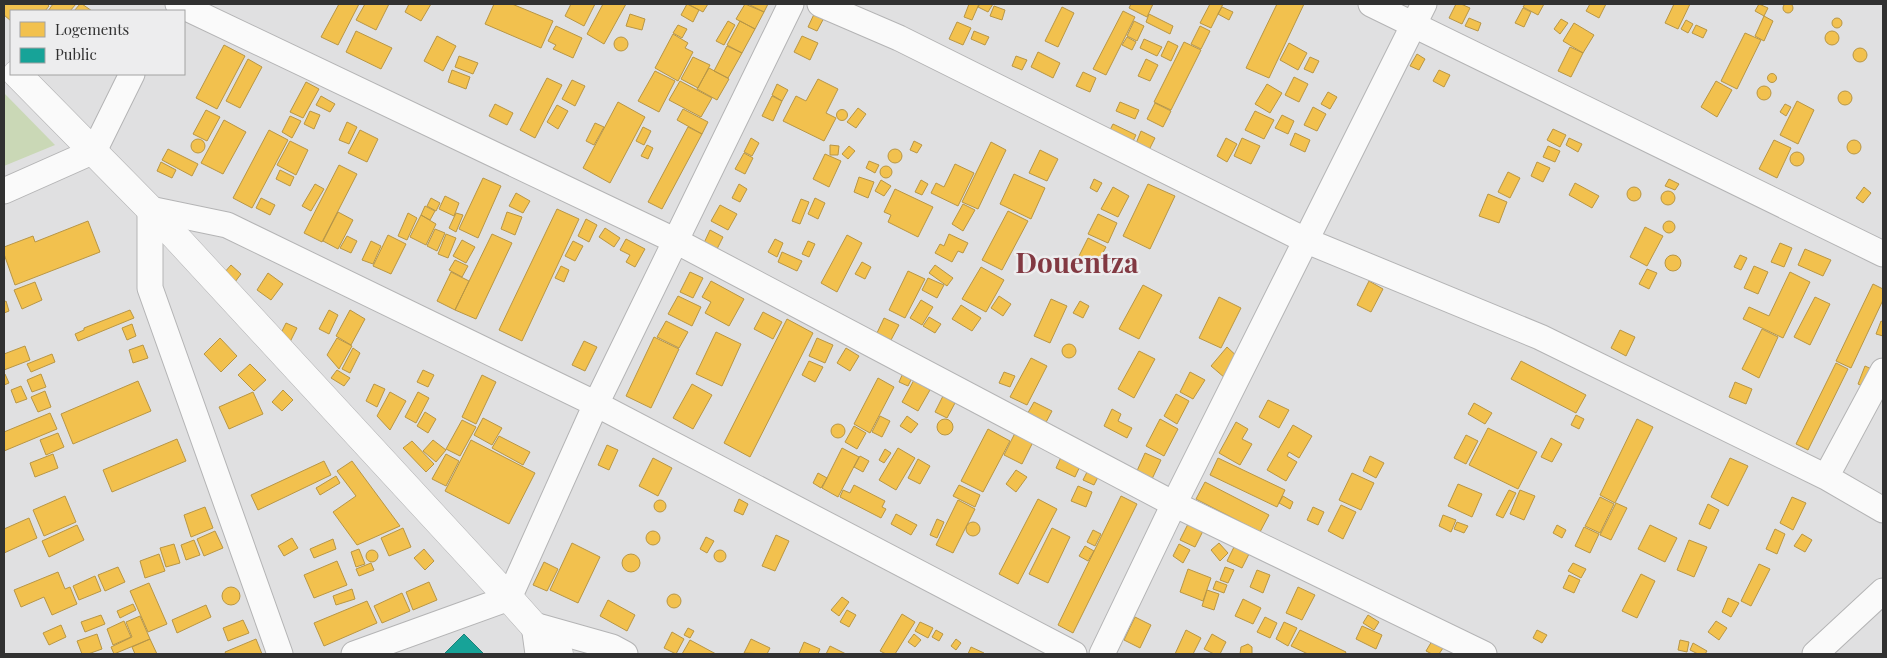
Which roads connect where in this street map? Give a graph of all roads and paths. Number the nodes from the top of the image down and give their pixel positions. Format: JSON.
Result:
{"nodes":[{"id":1,"x":178,"y":4,"type":"edge"},
{"id":2,"x":791,"y":4,"type":"edge"},
{"id":3,"x":820,"y":4,"type":"edge"},
{"id":4,"x":1371,"y":4,"type":"edge"},
{"id":5,"x":1419,"y":15,"type":"edge"},
{"id":6,"x":18,"y":75,"type":"edge"},
{"id":7,"x":132,"y":75,"type":"edge"},
{"id":8,"x":94,"y":151,"type":"junction"},
{"id":9,"x":4,"y":191,"type":"edge"},
{"id":10,"x":150,"y":209,"type":"junction"},
{"id":11,"x":676,"y":241,"type":"junction"},
{"id":12,"x":1307,"y":242,"type":"junction"},
{"id":13,"x":1883,"y":254,"type":"edge"},
{"id":14,"x":1883,"y":370,"type":"edge"},
{"id":15,"x":596,"y":404,"type":"junction"},
{"id":16,"x":1826,"y":477,"type":"junction"},
{"id":17,"x":1174,"y":504,"type":"junction"},
{"id":18,"x":1883,"y":510,"type":"edge"},
{"id":19,"x":1883,"y":591,"type":"edge"},
{"id":20,"x":509,"y":598,"type":"junction"},
{"id":21,"x":534,"y":625,"type":"junction"},
{"id":22,"x":280,"y":654,"type":"edge"},
{"id":23,"x":354,"y":654,"type":"edge"},
{"id":24,"x":538,"y":654,"type":"edge"},
{"id":25,"x":559,"y":654,"type":"edge"},
{"id":26,"x":625,"y":654,"type":"edge"},
{"id":27,"x":1074,"y":654,"type":"edge"},
{"id":28,"x":1102,"y":654,"type":"edge"},
{"id":29,"x":1484,"y":654,"type":"edge"},
{"id":30,"x":1815,"y":654,"type":"edge"}],
"edges":[{"from":1,"to":11,"type":"street"},
{"from":2,"to":11,"type":"street"},
{"from":3,"to":12,"type":"street"},
{"from":4,"to":5,"type":"street"},
{"from":5,"to":12,"type":"street"},
{"from":5,"to":13,"type":"street"},
{"from":6,"to":8,"type":"main road"},
{"from":7,"to":8,"type":"street"},
{"from":8,"to":9,"type":"street"},
{"from":8,"to":10,"type":"main road"},
{"from":10,"to":15,"type":"street"},
{"from":10,"to":20,"type":"main road"},
{"from":10,"to":22,"type":"street"},
{"from":11,"to":15,"type":"street"},
{"from":11,"to":17,"type":"street"},
{"from":12,"to":16,"type":"street"},
{"from":12,"to":17,"type":"street"},
{"from":14,"to":16,"type":"street"},
{"from":15,"to":20,"type":"street"},
{"from":15,"to":27,"type":"street"},
{"from":16,"to":18,"type":"street"},
{"from":17,"to":28,"type":"street"},
{"from":17,"to":29,"type":"street"},
{"from":19,"to":30,"type":"street"},
{"from":20,"to":21,"type":"main road"},
{"from":20,"to":23,"type":"street"},
{"from":21,"to":24,"type":"street"},
{"from":21,"to":25,"type":"main road"},
{"from":21,"to":26,"type":"street"}]}
